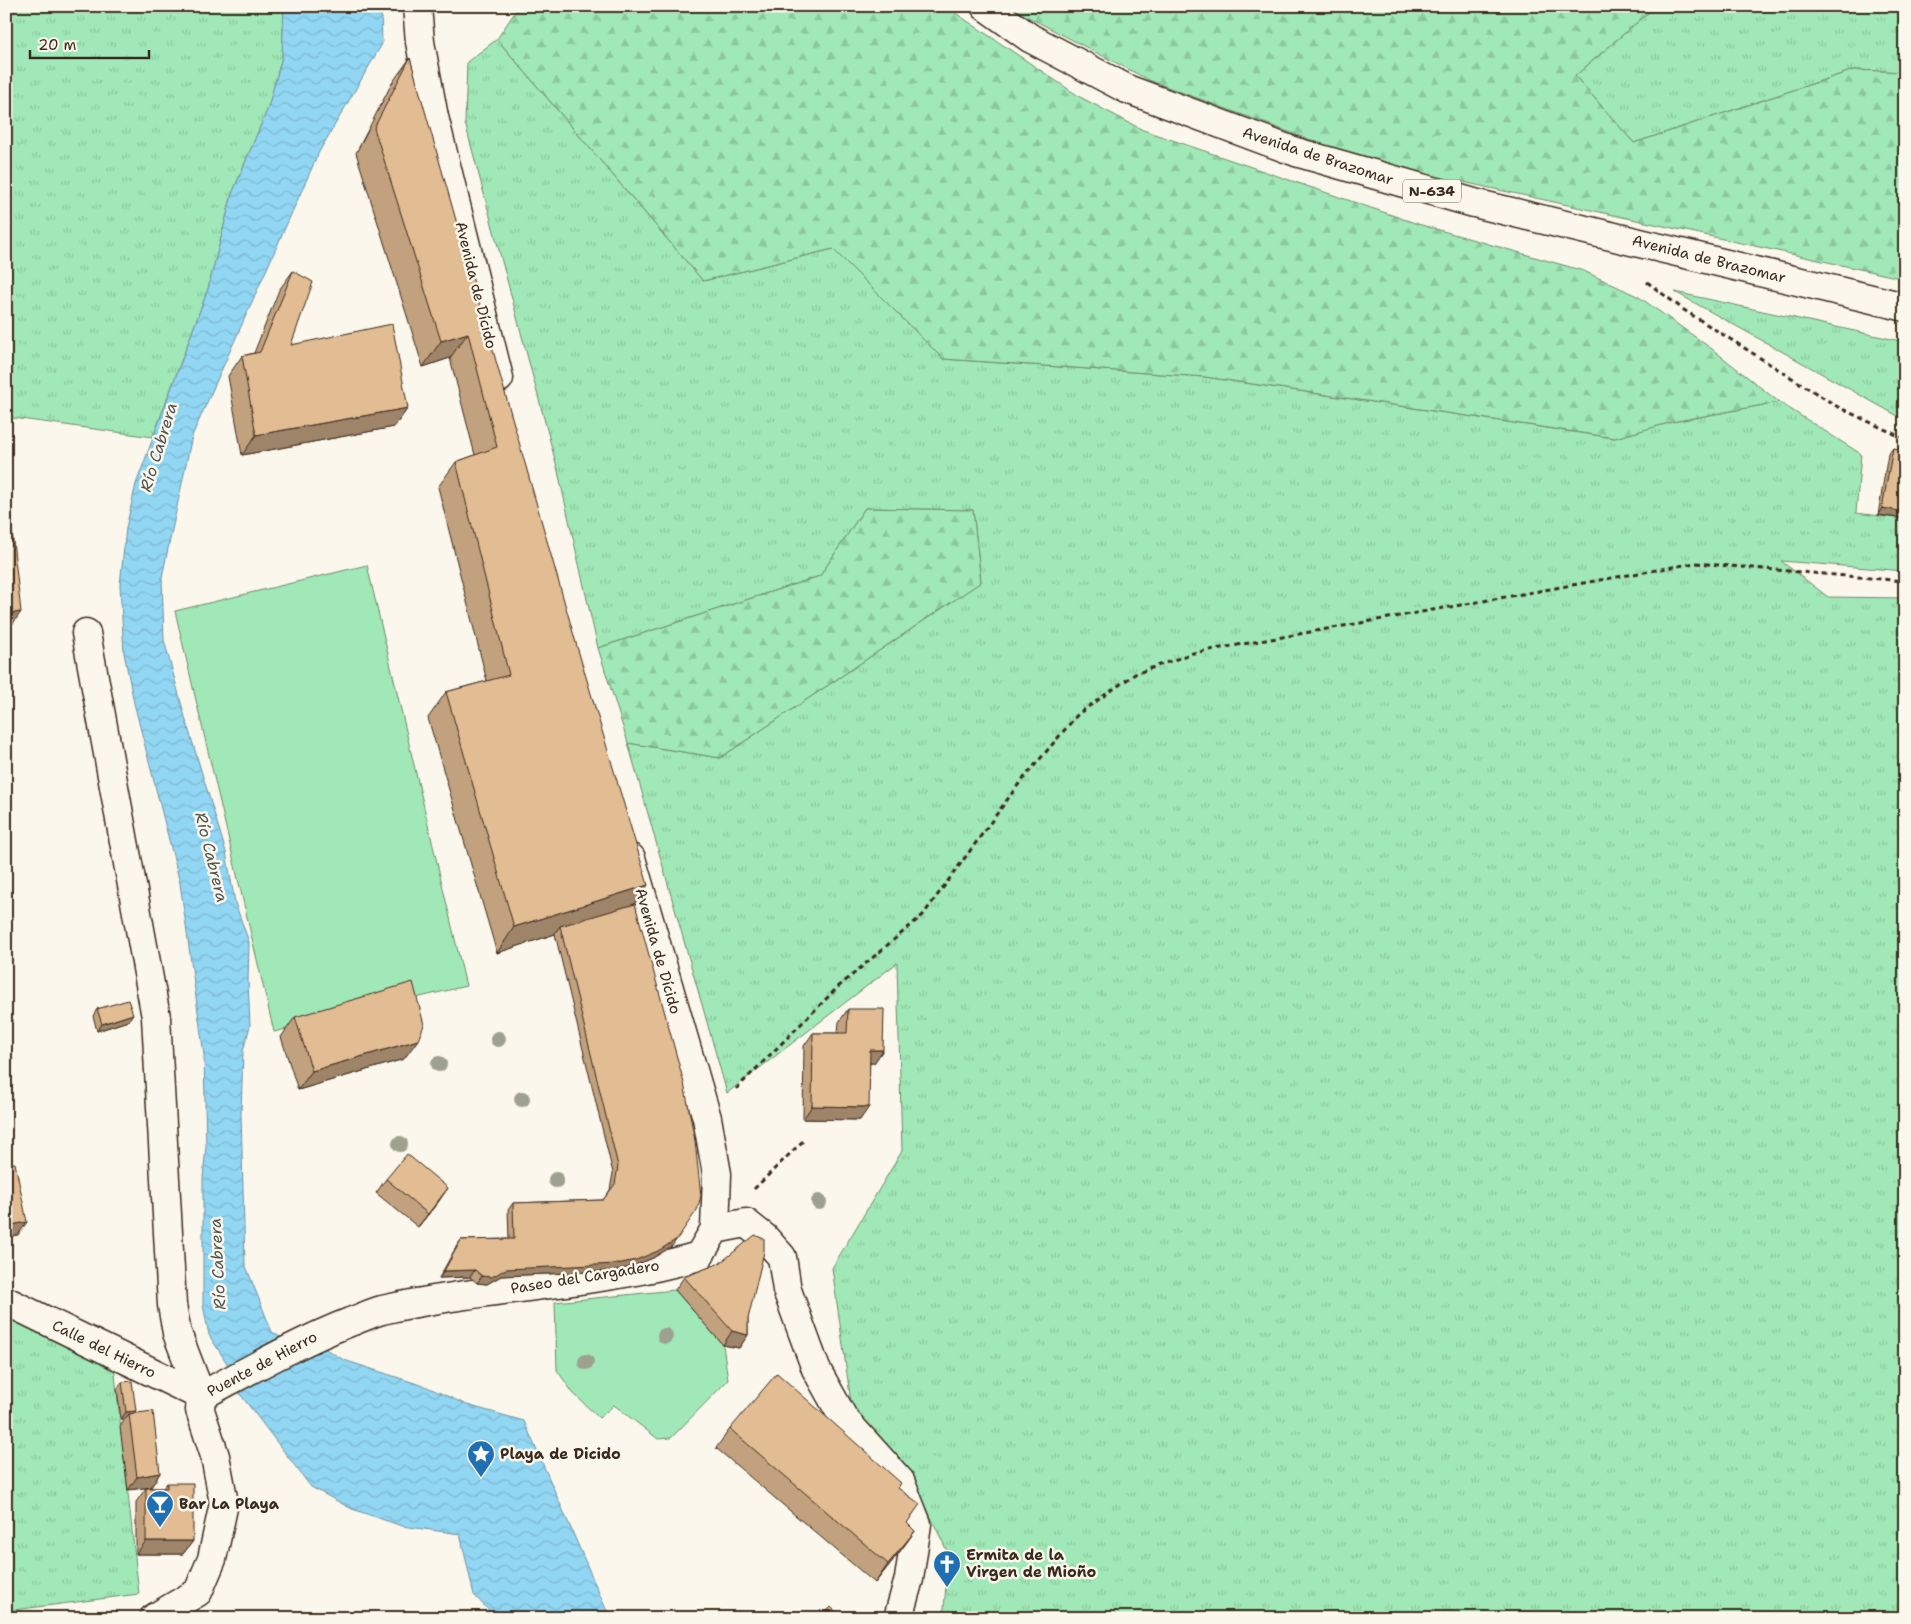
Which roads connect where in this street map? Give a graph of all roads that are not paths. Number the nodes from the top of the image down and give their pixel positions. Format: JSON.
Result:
{"nodes":[{"id":1,"x":417,"y":6,"type":"edge"},
{"id":2,"x":985,"y":6,"type":"edge"},
{"id":3,"x":1905,"y":307,"type":"edge"},
{"id":4,"x":506,"y":405,"type":"edge"},
{"id":5,"x":86,"y":633,"type":"dead end"},
{"id":6,"x":624,"y":833,"type":"edge"},
{"id":7,"x":715,"y":1229,"type":"junction"},
{"id":8,"x":6,"y":1301,"type":"edge"},
{"id":9,"x":323,"y":1332,"type":"joint"},
{"id":10,"x":202,"y":1396,"type":"junction"},
{"id":11,"x":154,"y":1618,"type":"edge"},
{"id":12,"x":898,"y":1618,"type":"edge"}],
"edges":[{"from":1,"to":4,"type":"main road","name":"Avenida de Dícido"},
{"from":2,"to":3,"type":"main road","name":"Avenida de Brazomar","number":"N-634"},
{"from":5,"to":10,"type":"main road"},
{"from":6,"to":7,"type":"main road","name":"Avenida de Dícido"},
{"from":7,"to":9,"type":"main road","name":"Paseo del Cargadero"},
{"from":7,"to":12,"type":"main road"},
{"from":8,"to":10,"type":"main road","name":"Calle del Hierro"},
{"from":9,"to":10,"type":"main road","name":"Puente de Hierro"},
{"from":10,"to":11,"type":"main road"}]}
